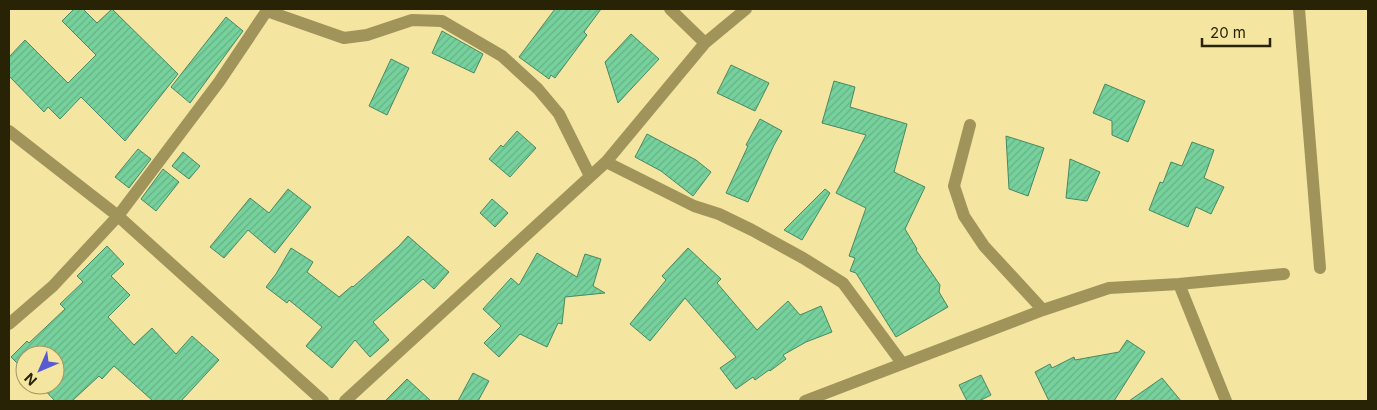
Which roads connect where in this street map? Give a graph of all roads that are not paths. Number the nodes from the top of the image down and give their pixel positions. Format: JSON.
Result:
{"nodes":[{"id":1,"x":670,"y":9,"type":"edge"},
{"id":2,"x":746,"y":9,"type":"edge"},
{"id":3,"x":1300,"y":9,"type":"edge"},
{"id":4,"x":267,"y":10,"type":"edge"},
{"id":5,"x":705,"y":43,"type":"junction"},
{"id":6,"x":970,"y":125,"type":"dead end"},
{"id":7,"x":9,"y":131,"type":"edge"},
{"id":8,"x":606,"y":162,"type":"junction"},
{"id":9,"x":590,"y":176,"type":"junction"},
{"id":10,"x":118,"y":216,"type":"junction"},
{"id":11,"x":1320,"y":268,"type":"dead end"},
{"id":12,"x":1284,"y":274,"type":"dead end"},
{"id":13,"x":1179,"y":284,"type":"junction"},
{"id":14,"x":1043,"y":310,"type":"junction"},
{"id":15,"x":9,"y":324,"type":"edge"},
{"id":16,"x":902,"y":363,"type":"junction"},
{"id":17,"x":323,"y":401,"type":"edge"},
{"id":18,"x":345,"y":401,"type":"edge"},
{"id":19,"x":805,"y":401,"type":"edge"},
{"id":20,"x":1226,"y":401,"type":"edge"}],
"edges":[{"from":1,"to":5,"type":"street"},
{"from":2,"to":5,"type":"street"},
{"from":3,"to":11,"type":"street"},
{"from":4,"to":9,"type":"street"},
{"from":4,"to":10,"type":"street"},
{"from":5,"to":8,"type":"street"},
{"from":6,"to":14,"type":"street"},
{"from":7,"to":10,"type":"street"},
{"from":8,"to":9,"type":"street"},
{"from":8,"to":16,"type":"street"},
{"from":9,"to":18,"type":"street"},
{"from":10,"to":15,"type":"street"},
{"from":10,"to":17,"type":"street"},
{"from":12,"to":13,"type":"street"},
{"from":13,"to":14,"type":"street"},
{"from":13,"to":20,"type":"street"},
{"from":14,"to":16,"type":"street"},
{"from":16,"to":19,"type":"street"}]}
